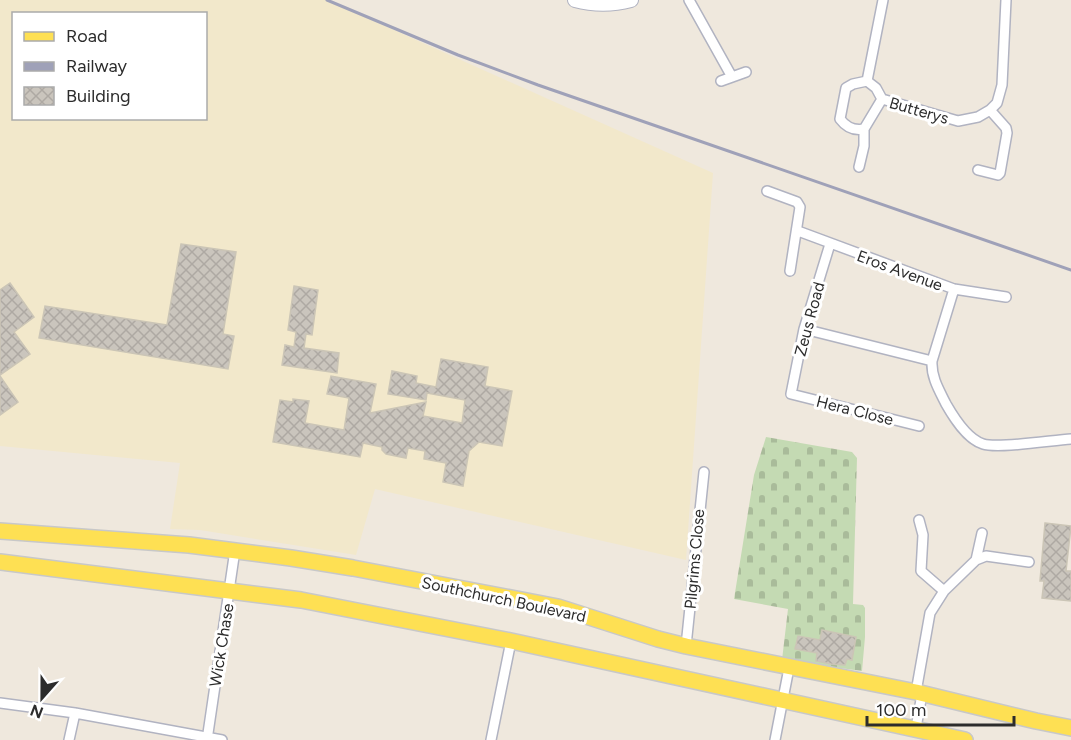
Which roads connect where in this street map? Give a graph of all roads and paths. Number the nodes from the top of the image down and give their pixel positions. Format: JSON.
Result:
{"nodes":[{"id":1,"x":576,"y":0,"type":"edge"},
{"id":2,"x":631,"y":0,"type":"edge"},
{"id":3,"x":689,"y":0,"type":"edge"},
{"id":4,"x":883,"y":0,"type":"edge"},
{"id":5,"x":1006,"y":0,"type":"edge"},
{"id":6,"x":746,"y":72,"type":"dead end"},
{"id":7,"x":732,"y":77,"type":"junction"},
{"id":8,"x":721,"y":81,"type":"dead end"},
{"id":9,"x":867,"y":81,"type":"junction"},
{"id":10,"x":882,"y":99,"type":"junction"},
{"id":11,"x":990,"y":110,"type":"junction"},
{"id":12,"x":864,"y":129,"type":"junction"},
{"id":13,"x":859,"y":167,"type":"dead end"},
{"id":14,"x":978,"y":170,"type":"dead end"},
{"id":15,"x":768,"y":191,"type":"dead end"},
{"id":16,"x":798,"y":231,"type":"junction"},
{"id":17,"x":830,"y":244,"type":"junction"},
{"id":18,"x":790,"y":271,"type":"dead end"},
{"id":19,"x":954,"y":289,"type":"junction"},
{"id":20,"x":1006,"y":297,"type":"dead end"},
{"id":21,"x":804,"y":330,"type":"junction"},
{"id":22,"x":932,"y":361,"type":"junction"},
{"id":23,"x":791,"y":394,"type":"joint"},
{"id":24,"x":919,"y":426,"type":"dead end"},
{"id":25,"x":1071,"y":439,"type":"edge"},
{"id":26,"x":704,"y":472,"type":"dead end"},
{"id":27,"x":919,"y":520,"type":"dead end"},
{"id":28,"x":0,"y":531,"type":"edge"},
{"id":29,"x":982,"y":533,"type":"dead end"},
{"id":30,"x":235,"y":550,"type":"junction"},
{"id":31,"x":976,"y":560,"type":"junction"},
{"id":32,"x":0,"y":562,"type":"edge"},
{"id":33,"x":1029,"y":562,"type":"dead end"},
{"id":34,"x":230,"y":590,"type":"junction"},
{"id":35,"x":944,"y":591,"type":"junction"},
{"id":36,"x":511,"y":641,"type":"junction"},
{"id":37,"x":686,"y":646,"type":"junction"},
{"id":38,"x":789,"y":668,"type":"junction"},
{"id":39,"x":919,"y":693,"type":"junction"},
{"id":40,"x":784,"y":699,"type":"junction"},
{"id":41,"x":0,"y":703,"type":"edge"},
{"id":42,"x":75,"y":713,"type":"junction"},
{"id":43,"x":1071,"y":728,"type":"edge"},
{"id":44,"x":919,"y":732,"type":"edge"},
{"id":45,"x":207,"y":739,"type":"edge"},
{"id":46,"x":69,"y":740,"type":"edge"},
{"id":47,"x":222,"y":740,"type":"edge"},
{"id":48,"x":491,"y":740,"type":"edge"},
{"id":49,"x":775,"y":740,"type":"edge"},
{"id":50,"x":965,"y":740,"type":"edge"}],
"edges":[{"from":1,"to":2,"type":"street"},
{"from":3,"to":7,"type":"street"},
{"from":4,"to":9,"type":"street"},
{"from":5,"to":11,"type":"street"},
{"from":6,"to":7,"type":"street"},
{"from":7,"to":8,"type":"street"},
{"from":9,"to":10,"type":"street","name":"Butterys"},
{"from":9,"to":12,"type":"street"},
{"from":10,"to":11,"type":"street","name":"Butterys"},
{"from":10,"to":12,"type":"street","name":"Butterys"},
{"from":11,"to":14,"type":"street"},
{"from":12,"to":13,"type":"street","name":"Butterys"},
{"from":15,"to":16,"type":"street"},
{"from":16,"to":17,"type":"street","name":"Eros Avenue"},
{"from":16,"to":18,"type":"street"},
{"from":17,"to":19,"type":"street","name":"Eros Avenue"},
{"from":17,"to":21,"type":"street","name":"Zeus Road"},
{"from":19,"to":20,"type":"street","name":"Eros Avenue"},
{"from":19,"to":22,"type":"street"},
{"from":21,"to":22,"type":"street"},
{"from":21,"to":23,"type":"street","name":"Zeus Road"},
{"from":22,"to":25,"type":"street"},
{"from":23,"to":24,"type":"street","name":"Hera Close"},
{"from":26,"to":37,"type":"street","name":"Pilgrims Close"},
{"from":27,"to":35,"type":"street"},
{"from":28,"to":30,"type":"main road","name":"Southchurch Boulevard"},
{"from":29,"to":31,"type":"street"},
{"from":30,"to":34,"type":"street","name":"Wick Chase"},
{"from":30,"to":37,"type":"main road","name":"Southchurch Boulevard"},
{"from":31,"to":33,"type":"street"},
{"from":31,"to":35,"type":"street"},
{"from":32,"to":34,"type":"main road"},
{"from":34,"to":36,"type":"main road"},
{"from":34,"to":45,"type":"street","name":"Wick Chase"},
{"from":35,"to":39,"type":"street"},
{"from":36,"to":40,"type":"main road"},
{"from":36,"to":48,"type":"street"},
{"from":37,"to":38,"type":"main road","name":"Southchurch Boulevard"},
{"from":38,"to":39,"type":"main road","name":"Southchurch Boulevard"},
{"from":38,"to":40,"type":"street"},
{"from":39,"to":43,"type":"main road","name":"Southchurch Boulevard"},
{"from":39,"to":44,"type":"street"},
{"from":40,"to":44,"type":"main road"},
{"from":40,"to":49,"type":"street"},
{"from":41,"to":42,"type":"street"},
{"from":42,"to":45,"type":"street"},
{"from":42,"to":46,"type":"street"},
{"from":44,"to":50,"type":"main road"},
{"from":45,"to":47,"type":"street"}]}
